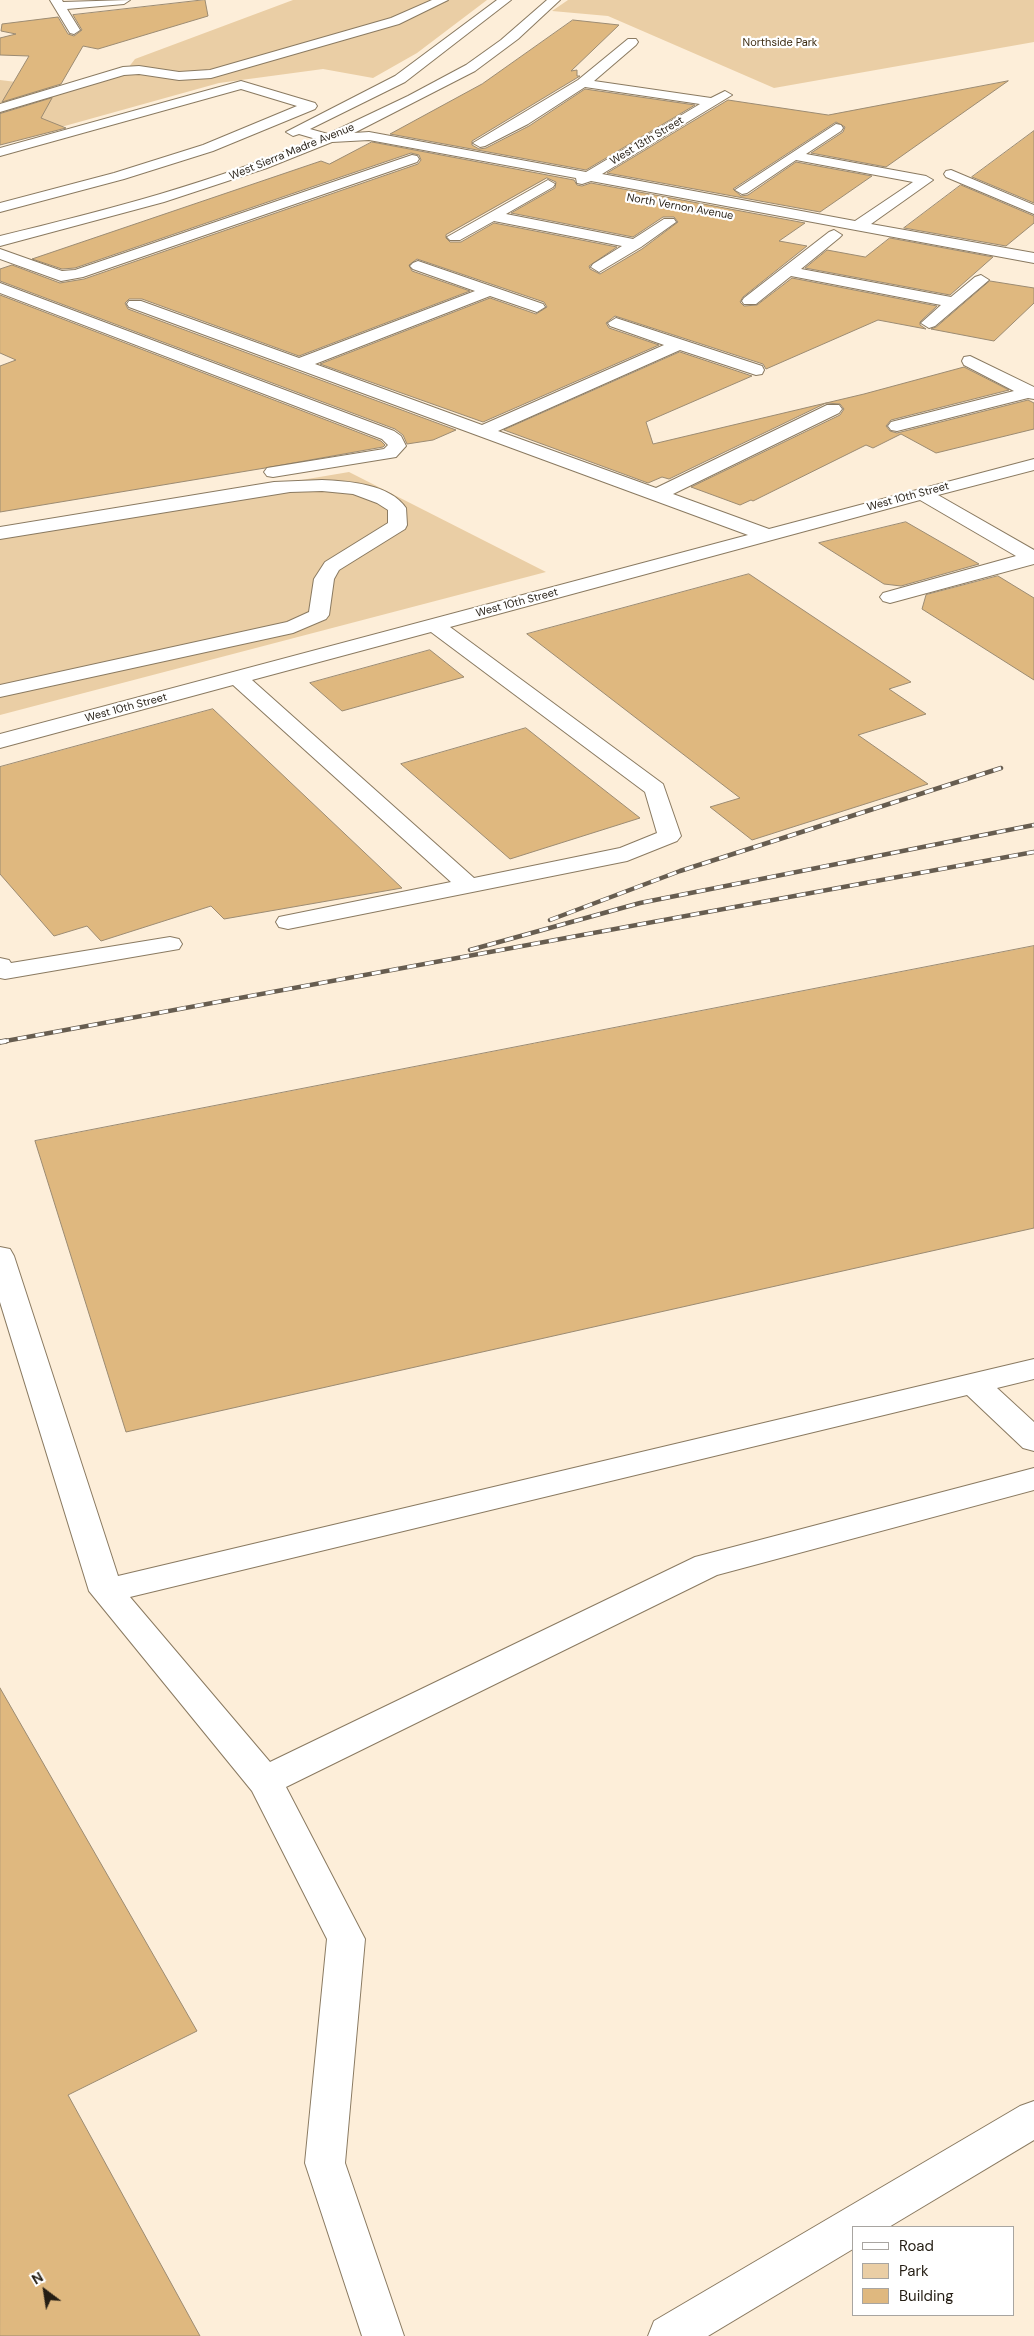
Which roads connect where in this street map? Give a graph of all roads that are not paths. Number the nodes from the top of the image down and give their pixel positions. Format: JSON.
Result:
{"nodes":[{"id":1,"x":124,"y":0,"type":"edge"},
{"id":2,"x":442,"y":0,"type":"edge"},
{"id":3,"x":505,"y":0,"type":"edge"},
{"id":4,"x":554,"y":0,"type":"edge"},
{"id":5,"x":59,"y":3,"type":"edge"},
{"id":6,"x":74,"y":30,"type":"dead end"},
{"id":7,"x":632,"y":42,"type":"dead end"},
{"id":8,"x":583,"y":84,"type":"junction"},
{"id":9,"x":0,"y":108,"type":"edge"},
{"id":10,"x":836,"y":128,"type":"dead end"},
{"id":11,"x":298,"y":130,"type":"junction"},
{"id":12,"x":277,"y":138,"type":"dead end"},
{"id":13,"x":329,"y":138,"type":"junction"},
{"id":14,"x":480,"y":143,"type":"dead end"},
{"id":15,"x":365,"y":151,"type":"dead end"},
{"id":16,"x":0,"y":152,"type":"edge"},
{"id":17,"x":384,"y":154,"type":"dead end"},
{"id":18,"x":795,"y":156,"type":"junction"},
{"id":19,"x":412,"y":159,"type":"junction"},
{"id":20,"x":431,"y":163,"type":"dead end"},
{"id":21,"x":951,"y":174,"type":"dead end"},
{"id":22,"x":588,"y":177,"type":"junction"},
{"id":23,"x":529,"y":180,"type":"dead end"},
{"id":24,"x":548,"y":184,"type":"junction"},
{"id":25,"x":570,"y":188,"type":"junction"},
{"id":26,"x":742,"y":190,"type":"dead end"},
{"id":27,"x":79,"y":202,"type":"dead end"},
{"id":28,"x":0,"y":208,"type":"edge"},
{"id":29,"x":1034,"y":210,"type":"edge"},
{"id":30,"x":492,"y":216,"type":"junction"},
{"id":31,"x":0,"y":221,"type":"edge"},
{"id":32,"x":669,"y":222,"type":"dead end"},
{"id":33,"x":860,"y":224,"type":"junction"},
{"id":34,"x":834,"y":235,"type":"junction"},
{"id":35,"x":455,"y":237,"type":"dead end"},
{"id":36,"x":0,"y":241,"type":"edge"},
{"id":37,"x":636,"y":244,"type":"junction"},
{"id":38,"x":0,"y":254,"type":"edge"},
{"id":39,"x":1034,"y":258,"type":"edge"},
{"id":40,"x":418,"y":266,"type":"dead end"},
{"id":41,"x":599,"y":267,"type":"dead end"},
{"id":42,"x":1034,"y":267,"type":"edge"},
{"id":43,"x":788,"y":271,"type":"junction"},
{"id":44,"x":981,"y":280,"type":"dead end"},
{"id":45,"x":0,"y":288,"type":"edge"},
{"id":46,"x":489,"y":291,"type":"junction"},
{"id":47,"x":750,"y":301,"type":"dead end"},
{"id":48,"x":952,"y":302,"type":"junction"},
{"id":49,"x":135,"y":304,"type":"dead end"},
{"id":50,"x":537,"y":307,"type":"dead end"},
{"id":51,"x":616,"y":323,"type":"dead end"},
{"id":52,"x":929,"y":324,"type":"dead end"},
{"id":53,"x":680,"y":344,"type":"junction"},
{"id":54,"x":970,"y":361,"type":"dead end"},
{"id":55,"x":300,"y":364,"type":"junction"},
{"id":56,"x":756,"y":370,"type":"dead end"},
{"id":57,"x":1031,"y":393,"type":"edge"},
{"id":58,"x":833,"y":409,"type":"dead end"},
{"id":59,"x":897,"y":426,"type":"dead end"},
{"id":60,"x":482,"y":431,"type":"junction"},
{"id":61,"x":1034,"y":464,"type":"edge"},
{"id":62,"x":922,"y":494,"type":"junction"},
{"id":63,"x":656,"y":495,"type":"junction"},
{"id":64,"x":0,"y":517,"type":"edge"},
{"id":65,"x":0,"y":534,"type":"edge"},
{"id":66,"x":767,"y":535,"type":"junction"},
{"id":67,"x":1033,"y":558,"type":"edge"},
{"id":68,"x":890,"y":598,"type":"dead end"},
{"id":69,"x":435,"y":625,"type":"junction"},
{"id":70,"x":238,"y":678,"type":"junction"},
{"id":71,"x":0,"y":690,"type":"edge"},
{"id":72,"x":0,"y":742,"type":"edge"},
{"id":73,"x":469,"y":886,"type":"junction"},
{"id":74,"x":288,"y":922,"type":"dead end"},
{"id":75,"x":170,"y":944,"type":"dead end"},
{"id":76,"x":2,"y":970,"type":"edge"},
{"id":77,"x":0,"y":1256,"type":"edge"},
{"id":78,"x":1034,"y":1368,"type":"edge"},
{"id":79,"x":974,"y":1384,"type":"junction"},
{"id":80,"x":1034,"y":1440,"type":"edge"},
{"id":81,"x":1034,"y":1479,"type":"edge"},
{"id":82,"x":106,"y":1591,"type":"junction"},
{"id":83,"x":265,"y":1781,"type":"junction"},
{"id":84,"x":1034,"y":2120,"type":"edge"},
{"id":85,"x":855,"y":2226,"type":"edge"},
{"id":86,"x":852,"y":2228,"type":"edge"},
{"id":87,"x":384,"y":2336,"type":"edge"},
{"id":88,"x":670,"y":2336,"type":"edge"}],
"edges":[{"from":1,"to":5,"type":"street"},
{"from":2,"to":9,"type":"street"},
{"from":3,"to":11,"type":"street","name":"West Sierra Madre Avenue"},
{"from":4,"to":13,"type":"street","name":"West Sierra Madre Avenue"},
{"from":5,"to":6,"type":"street"},
{"from":7,"to":8,"type":"street"},
{"from":8,"to":14,"type":"street"},
{"from":8,"to":22,"type":"street","name":"West 13th Street"},
{"from":10,"to":18,"type":"street"},
{"from":11,"to":12,"type":"street","name":"West Sierra Madre Avenue"},
{"from":11,"to":13,"type":"street","name":"North Vernon Avenue"},
{"from":13,"to":15,"type":"street","name":"North Vernon Avenue"},
{"from":13,"to":22,"type":"street","name":"North Vernon Avenue"},
{"from":13,"to":36,"type":"street","name":"West Sierra Madre Avenue"},
{"from":16,"to":28,"type":"street"},
{"from":17,"to":19,"type":"street"},
{"from":18,"to":26,"type":"street"},
{"from":18,"to":33,"type":"street"},
{"from":19,"to":20,"type":"street"},
{"from":19,"to":38,"type":"street"},
{"from":21,"to":29,"type":"street"},
{"from":22,"to":25,"type":"street","name":"West 13th Street"},
{"from":22,"to":33,"type":"street","name":"North Vernon Avenue"},
{"from":23,"to":24,"type":"street","name":"North Vernon Avenue"},
{"from":24,"to":25,"type":"street","name":"North Vernon Avenue"},
{"from":24,"to":30,"type":"street"},
{"from":25,"to":34,"type":"street","name":"North Vernon Avenue"},
{"from":27,"to":31,"type":"street"},
{"from":30,"to":35,"type":"street"},
{"from":30,"to":37,"type":"street"},
{"from":32,"to":37,"type":"street"},
{"from":33,"to":39,"type":"street","name":"North Vernon Avenue"},
{"from":34,"to":42,"type":"street","name":"North Vernon Avenue"},
{"from":34,"to":43,"type":"street"},
{"from":37,"to":41,"type":"street"},
{"from":40,"to":46,"type":"street"},
{"from":43,"to":47,"type":"street"},
{"from":43,"to":48,"type":"street"},
{"from":44,"to":48,"type":"street"},
{"from":45,"to":64,"type":"street"},
{"from":46,"to":50,"type":"street"},
{"from":46,"to":55,"type":"street"},
{"from":48,"to":52,"type":"street"},
{"from":49,"to":55,"type":"street"},
{"from":51,"to":53,"type":"street"},
{"from":53,"to":56,"type":"street"},
{"from":53,"to":60,"type":"street"},
{"from":54,"to":57,"type":"street"},
{"from":55,"to":60,"type":"street"},
{"from":57,"to":59,"type":"street"},
{"from":58,"to":63,"type":"street"},
{"from":60,"to":63,"type":"street"},
{"from":61,"to":62,"type":"street","name":"West 10th Street"},
{"from":62,"to":66,"type":"street","name":"West 10th Street"},
{"from":62,"to":67,"type":"street"},
{"from":63,"to":66,"type":"street"},
{"from":65,"to":71,"type":"street"},
{"from":66,"to":69,"type":"street","name":"West 10th Street"},
{"from":67,"to":68,"type":"street"},
{"from":69,"to":70,"type":"street","name":"West 10th Street"},
{"from":69,"to":73,"type":"street"},
{"from":70,"to":72,"type":"street","name":"West 10th Street"},
{"from":70,"to":73,"type":"street"},
{"from":73,"to":74,"type":"street"},
{"from":75,"to":76,"type":"street"},
{"from":77,"to":82,"type":"street"},
{"from":78,"to":79,"type":"street"},
{"from":79,"to":80,"type":"street"},
{"from":79,"to":82,"type":"street"},
{"from":81,"to":83,"type":"street"},
{"from":82,"to":83,"type":"street"},
{"from":83,"to":87,"type":"street"},
{"from":84,"to":85,"type":"street"},
{"from":86,"to":88,"type":"street"}]}
